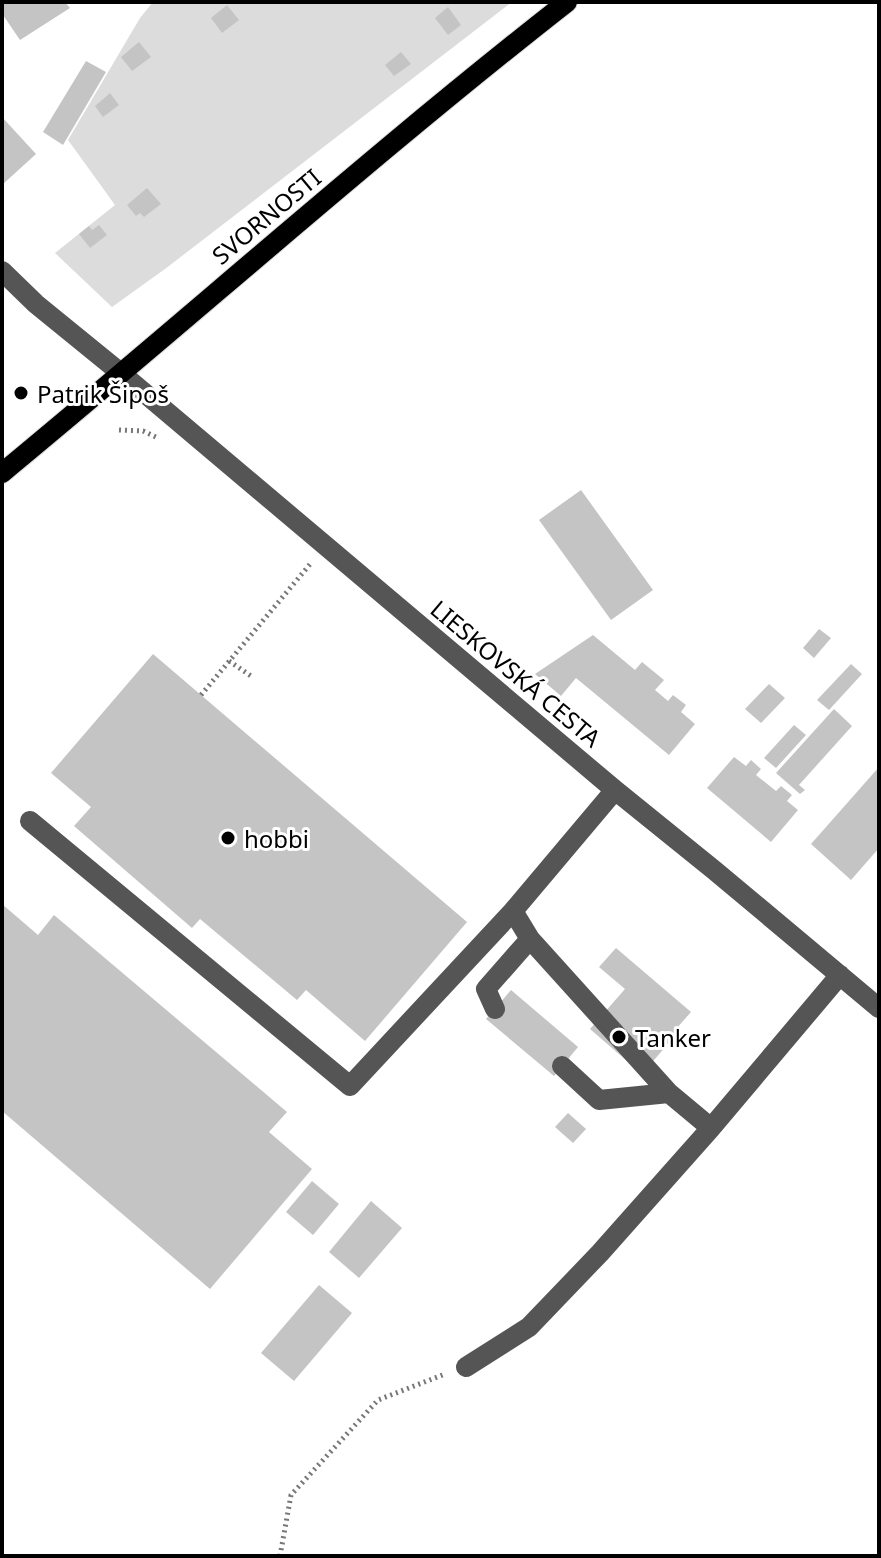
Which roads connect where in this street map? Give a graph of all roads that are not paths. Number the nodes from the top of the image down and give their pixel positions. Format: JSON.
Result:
{"nodes":[{"id":1,"x":567,"y":2,"type":"edge"},
{"id":2,"x":2,"y":271,"type":"edge"},
{"id":3,"x":122,"y":374,"type":"junction"},
{"id":4,"x":2,"y":473,"type":"edge"},
{"id":5,"x":615,"y":790,"type":"junction"},
{"id":6,"x":30,"y":821,"type":"dead end"},
{"id":7,"x":513,"y":911,"type":"junction"},
{"id":8,"x":530,"y":939,"type":"junction"},
{"id":9,"x":840,"y":975,"type":"junction"},
{"id":10,"x":879,"y":1008,"type":"edge"},
{"id":11,"x":495,"y":1009,"type":"dead end"},
{"id":12,"x":562,"y":1066,"type":"dead end"},
{"id":13,"x":669,"y":1093,"type":"junction"},
{"id":14,"x":711,"y":1128,"type":"junction"},
{"id":15,"x":466,"y":1367,"type":"road end"}],
"edges":[{"from":1,"to":3,"type":"main road","name":"SVORNOSTI"},
{"from":2,"to":3,"type":"street","name":"LIESKOVSKÁ CESTA"},
{"from":3,"to":4,"type":"main road","name":"SVORNOSTI"},
{"from":3,"to":5,"type":"street","name":"LIESKOVSKÁ CESTA"},
{"from":5,"to":7,"type":"street"},
{"from":5,"to":9,"type":"street","name":"LIESKOVSKÁ CESTA"},
{"from":6,"to":7,"type":"street"},
{"from":7,"to":8,"type":"street"},
{"from":8,"to":11,"type":"street"},
{"from":8,"to":13,"type":"street"},
{"from":9,"to":10,"type":"street","name":"LIESKOVSKÁ CESTA"},
{"from":9,"to":14,"type":"street"},
{"from":12,"to":13,"type":"street"},
{"from":13,"to":14,"type":"street"},
{"from":14,"to":15,"type":"street"}]}
